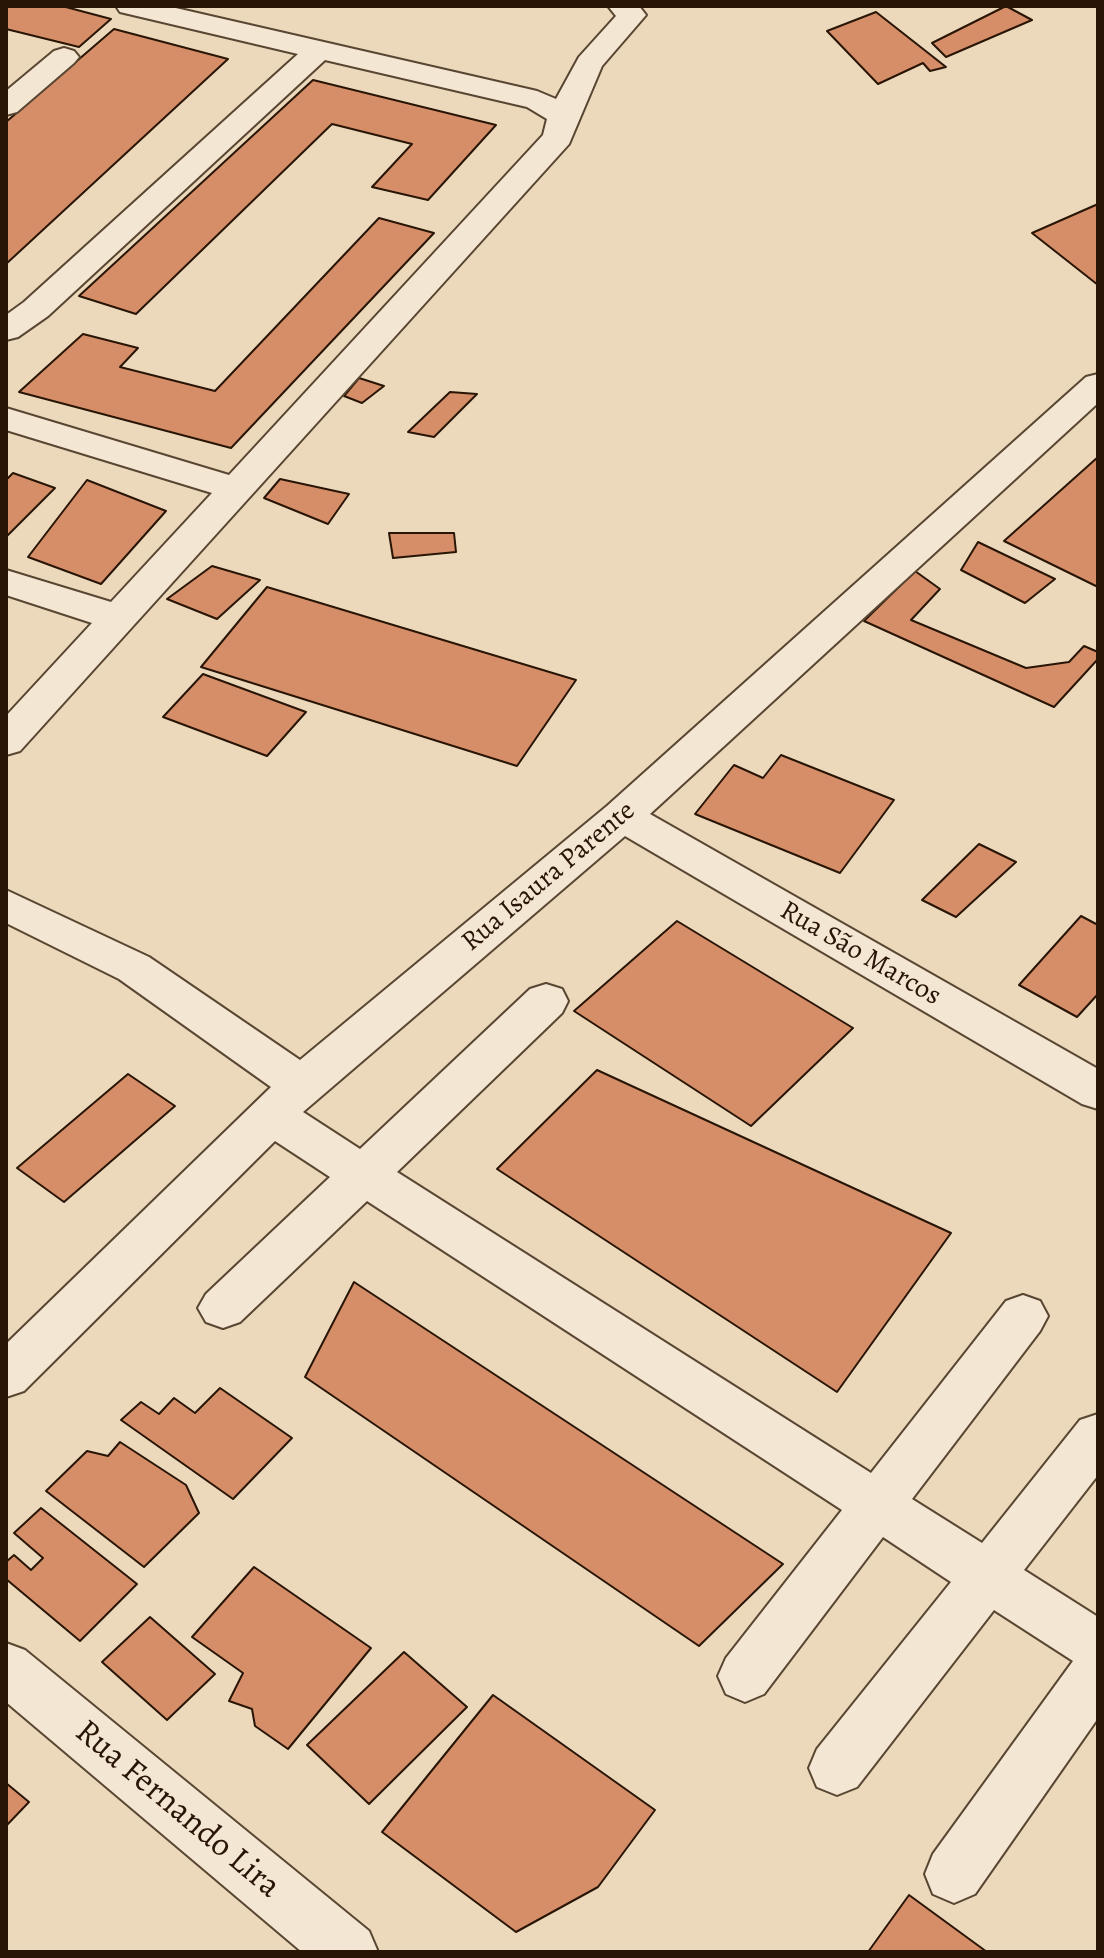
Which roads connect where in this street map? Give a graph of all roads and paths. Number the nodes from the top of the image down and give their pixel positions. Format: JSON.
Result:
{"nodes":[{"id":1,"x":130,"y":6,"type":"edge"},
{"id":2,"x":622,"y":6,"type":"edge"},
{"id":3,"x":318,"y":51,"type":"junction"},
{"id":4,"x":64,"y":57,"type":"dead end"},
{"id":5,"x":6,"y":106,"type":"edge"},
{"id":6,"x":563,"y":116,"type":"junction"},
{"id":7,"x":21,"y":305,"type":"edge"},
{"id":8,"x":6,"y":330,"type":"edge"},
{"id":9,"x":1098,"y":384,"type":"edge"},
{"id":10,"x":6,"y":419,"type":"edge"},
{"id":11,"x":237,"y":489,"type":"junction"},
{"id":12,"x":6,"y":582,"type":"edge"},
{"id":13,"x":119,"y":618,"type":"junction"},
{"id":14,"x":6,"y":741,"type":"edge"},
{"id":15,"x":622,"y":816,"type":"junction"},
{"id":16,"x":10,"y":912,"type":"edge"},
{"id":17,"x":546,"y":1001,"type":"dead end"},
{"id":18,"x":1097,"y":1089,"type":"edge"},
{"id":19,"x":286,"y":1100,"type":"junction"},
{"id":20,"x":361,"y":1173,"type":"junction"},
{"id":21,"x":223,"y":1308,"type":"dead end"},
{"id":22,"x":1023,"y":1316,"type":"dead end"},
{"id":23,"x":6,"y":1376,"type":"edge"},
{"id":24,"x":1098,"y":1436,"type":"edge"},
{"id":25,"x":877,"y":1506,"type":"junction"},
{"id":26,"x":988,"y":1576,"type":"junction"},
{"id":27,"x":1098,"y":1647,"type":"edge"},
{"id":28,"x":6,"y":1668,"type":"edge"},
{"id":29,"x":1098,"y":1672,"type":"edge"},
{"id":30,"x":745,"y":1676,"type":"dead end"},
{"id":31,"x":837,"y":1768,"type":"dead end"},
{"id":32,"x":954,"y":1874,"type":"dead end"},
{"id":33,"x":348,"y":1952,"type":"edge"}],
"edges":[{"from":1,"to":3,"type":"street"},
{"from":2,"to":6,"type":"street"},
{"from":3,"to":6,"type":"street"},
{"from":3,"to":7,"type":"street"},
{"from":4,"to":5,"type":"street"},
{"from":6,"to":11,"type":"street"},
{"from":7,"to":8,"type":"street"},
{"from":9,"to":15,"type":"street","name":"Rua Isaura Parente"},
{"from":10,"to":11,"type":"street"},
{"from":11,"to":13,"type":"street"},
{"from":12,"to":13,"type":"street"},
{"from":13,"to":14,"type":"street"},
{"from":15,"to":18,"type":"street","name":"Rua São Marcos"},
{"from":15,"to":19,"type":"street","name":"Rua Isaura Parente"},
{"from":16,"to":19,"type":"street"},
{"from":17,"to":20,"type":"street"},
{"from":19,"to":20,"type":"street"},
{"from":19,"to":23,"type":"street","name":"Rua Isaura Parente"},
{"from":20,"to":21,"type":"street"},
{"from":20,"to":25,"type":"street"},
{"from":22,"to":25,"type":"street"},
{"from":24,"to":26,"type":"street"},
{"from":25,"to":26,"type":"street"},
{"from":25,"to":30,"type":"street"},
{"from":26,"to":27,"type":"street"},
{"from":26,"to":31,"type":"street"},
{"from":28,"to":33,"type":"street","name":"Rua Fernando Lira"},
{"from":29,"to":32,"type":"street"}]}
